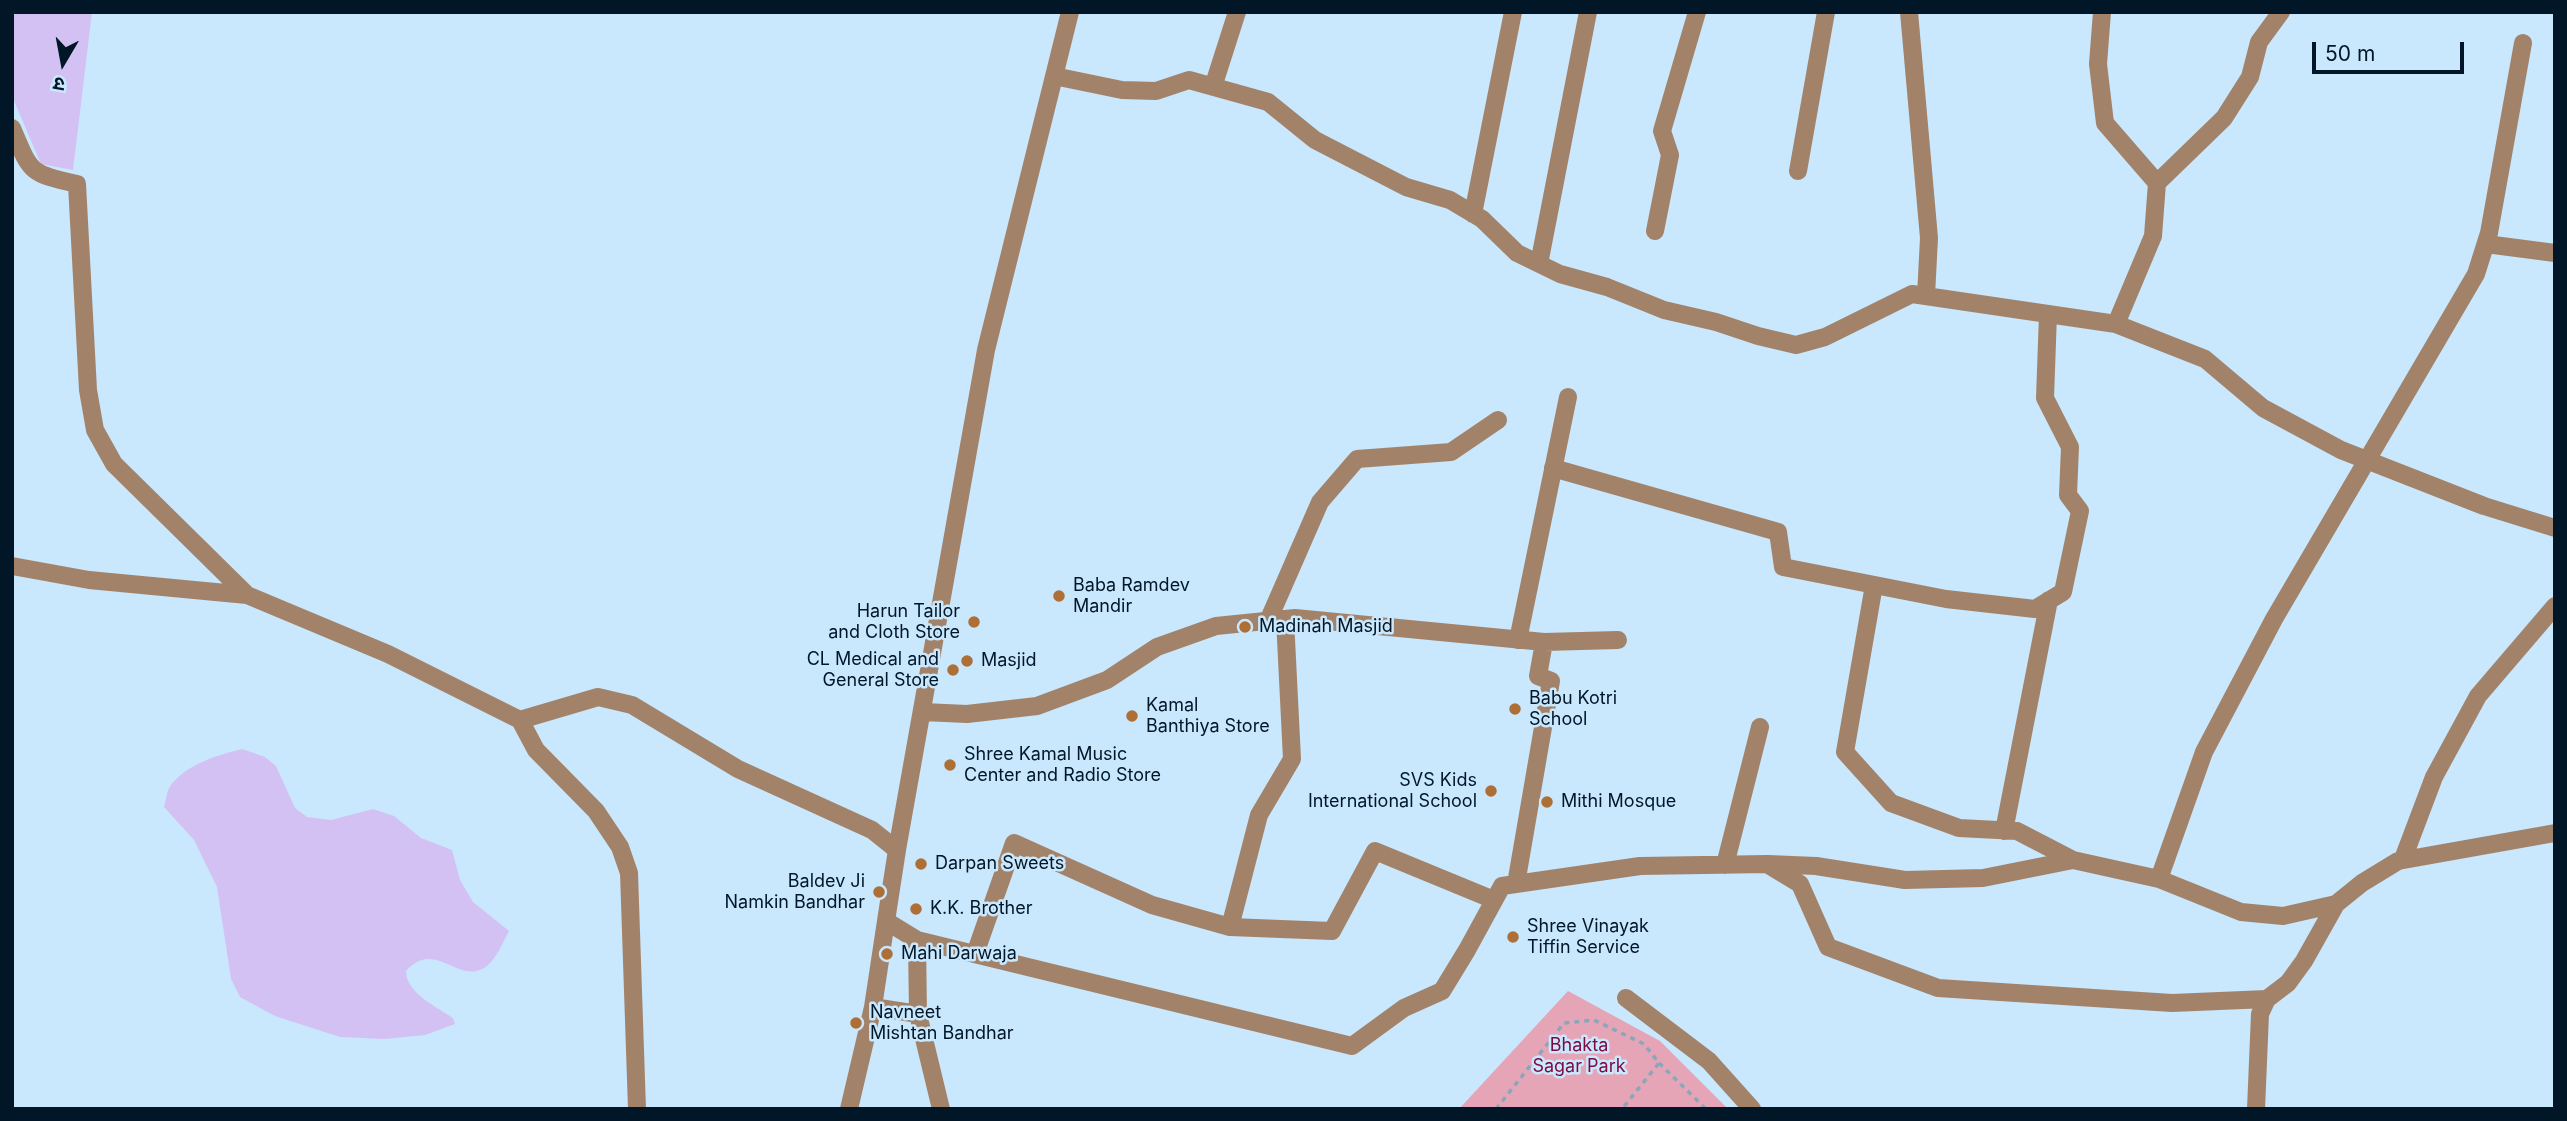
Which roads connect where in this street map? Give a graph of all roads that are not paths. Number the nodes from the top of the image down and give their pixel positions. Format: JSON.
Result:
{"nodes":[{"id":1,"x":1070,"y":12,"type":"edge"},
{"id":2,"x":1237,"y":12,"type":"edge"},
{"id":3,"x":1513,"y":12,"type":"edge"},
{"id":4,"x":1588,"y":12,"type":"edge"},
{"id":5,"x":1697,"y":12,"type":"edge"},
{"id":6,"x":1826,"y":12,"type":"edge"},
{"id":7,"x":1909,"y":12,"type":"edge"},
{"id":8,"x":2102,"y":12,"type":"edge"},
{"id":9,"x":2281,"y":12,"type":"edge"},
{"id":10,"x":2523,"y":43,"type":"dead end"},
{"id":11,"x":1054,"y":76,"type":"junction"},
{"id":12,"x":1213,"y":87,"type":"junction"},
{"id":13,"x":12,"y":128,"type":"edge"},
{"id":14,"x":1798,"y":171,"type":"dead end"},
{"id":15,"x":2157,"y":184,"type":"junction"},
{"id":16,"x":1473,"y":214,"type":"junction"},
{"id":17,"x":1655,"y":231,"type":"dead end"},
{"id":18,"x":2486,"y":244,"type":"junction"},
{"id":19,"x":2555,"y":253,"type":"edge"},
{"id":20,"x":1539,"y":264,"type":"junction"},
{"id":21,"x":1926,"y":296,"type":"junction"},
{"id":22,"x":2048,"y":314,"type":"junction"},
{"id":23,"x":2116,"y":324,"type":"junction"},
{"id":24,"x":1568,"y":397,"type":"dead end"},
{"id":25,"x":1499,"y":419,"type":"dead end"},
{"id":26,"x":2368,"y":461,"type":"junction"},
{"id":27,"x":1553,"y":468,"type":"junction"},
{"id":28,"x":2555,"y":528,"type":"edge"},
{"id":29,"x":12,"y":566,"type":"edge"},
{"id":30,"x":1874,"y":585,"type":"junction"},
{"id":31,"x":247,"y":595,"type":"junction"},
{"id":32,"x":2049,"y":600,"type":"junction"},
{"id":33,"x":2555,"y":606,"type":"edge"},
{"id":34,"x":1276,"y":620,"type":"junction"},
{"id":35,"x":1518,"y":640,"type":"junction"},
{"id":36,"x":1618,"y":640,"type":"dead end"},
{"id":37,"x":1544,"y":642,"type":"junction"},
{"id":38,"x":923,"y":712,"type":"junction"},
{"id":39,"x":520,"y":720,"type":"junction"},
{"id":40,"x":1760,"y":727,"type":"dead end"},
{"id":41,"x":2004,"y":831,"type":"junction"},
{"id":42,"x":2555,"y":834,"type":"edge"},
{"id":43,"x":897,"y":850,"type":"junction"},
{"id":44,"x":2403,"y":859,"type":"junction"},
{"id":45,"x":2073,"y":860,"type":"junction"},
{"id":46,"x":1767,"y":864,"type":"junction"},
{"id":47,"x":1725,"y":865,"type":"junction"},
{"id":48,"x":2158,"y":879,"type":"junction"},
{"id":49,"x":1516,"y":884,"type":"junction"},
{"id":50,"x":1494,"y":900,"type":"junction"},
{"id":51,"x":2336,"y":904,"type":"junction"},
{"id":52,"x":886,"y":921,"type":"junction"},
{"id":53,"x":1230,"y":927,"type":"junction"},
{"id":54,"x":916,"y":940,"type":"junction"},
{"id":55,"x":975,"y":954,"type":"junction"},
{"id":56,"x":1626,"y":998,"type":"dead end"},
{"id":57,"x":2267,"y":999,"type":"junction"},
{"id":58,"x":873,"y":1007,"type":"junction"},
{"id":59,"x":918,"y":1014,"type":"junction"},
{"id":60,"x":637,"y":1109,"type":"edge"},
{"id":61,"x":849,"y":1109,"type":"edge"},
{"id":62,"x":941,"y":1109,"type":"edge"},
{"id":63,"x":1752,"y":1109,"type":"edge"},
{"id":64,"x":2256,"y":1109,"type":"edge"}],
"edges":[{"from":1,"to":11,"type":"street"},
{"from":2,"to":12,"type":"street"},
{"from":3,"to":16,"type":"street"},
{"from":4,"to":20,"type":"street"},
{"from":5,"to":17,"type":"street"},
{"from":6,"to":14,"type":"street"},
{"from":7,"to":21,"type":"street"},
{"from":8,"to":15,"type":"street"},
{"from":9,"to":15,"type":"street"},
{"from":10,"to":18,"type":"street"},
{"from":11,"to":12,"type":"street"},
{"from":11,"to":38,"type":"street"},
{"from":12,"to":16,"type":"street"},
{"from":13,"to":31,"type":"street"},
{"from":15,"to":23,"type":"street"},
{"from":16,"to":20,"type":"street"},
{"from":18,"to":19,"type":"street"},
{"from":18,"to":26,"type":"street"},
{"from":20,"to":21,"type":"street"},
{"from":21,"to":22,"type":"street"},
{"from":22,"to":23,"type":"street"},
{"from":22,"to":32,"type":"street"},
{"from":23,"to":26,"type":"street"},
{"from":24,"to":27,"type":"street"},
{"from":25,"to":34,"type":"street"},
{"from":26,"to":28,"type":"street"},
{"from":26,"to":48,"type":"street"},
{"from":27,"to":30,"type":"street"},
{"from":27,"to":35,"type":"street"},
{"from":29,"to":31,"type":"street"},
{"from":30,"to":32,"type":"street"},
{"from":30,"to":41,"type":"street"},
{"from":31,"to":39,"type":"street"},
{"from":32,"to":41,"type":"street"},
{"from":33,"to":44,"type":"street"},
{"from":34,"to":35,"type":"street"},
{"from":34,"to":38,"type":"street"},
{"from":34,"to":53,"type":"street"},
{"from":35,"to":37,"type":"street"},
{"from":36,"to":37,"type":"street"},
{"from":37,"to":49,"type":"street"},
{"from":38,"to":43,"type":"street"},
{"from":39,"to":43,"type":"street"},
{"from":39,"to":60,"type":"street"},
{"from":40,"to":47,"type":"street"},
{"from":41,"to":45,"type":"street"},
{"from":42,"to":44,"type":"street"},
{"from":43,"to":52,"type":"street"},
{"from":44,"to":51,"type":"street"},
{"from":45,"to":46,"type":"street"},
{"from":45,"to":48,"type":"street"},
{"from":46,"to":47,"type":"street"},
{"from":46,"to":57,"type":"street"},
{"from":47,"to":49,"type":"street"},
{"from":48,"to":51,"type":"street"},
{"from":49,"to":50,"type":"street"},
{"from":50,"to":53,"type":"street"},
{"from":50,"to":55,"type":"street"},
{"from":51,"to":57,"type":"street"},
{"from":52,"to":54,"type":"street"},
{"from":52,"to":58,"type":"street"},
{"from":53,"to":55,"type":"street"},
{"from":54,"to":55,"type":"street"},
{"from":54,"to":59,"type":"street"},
{"from":56,"to":63,"type":"street"},
{"from":57,"to":64,"type":"street"},
{"from":58,"to":59,"type":"street"},
{"from":58,"to":61,"type":"street"},
{"from":59,"to":62,"type":"street"}]}
